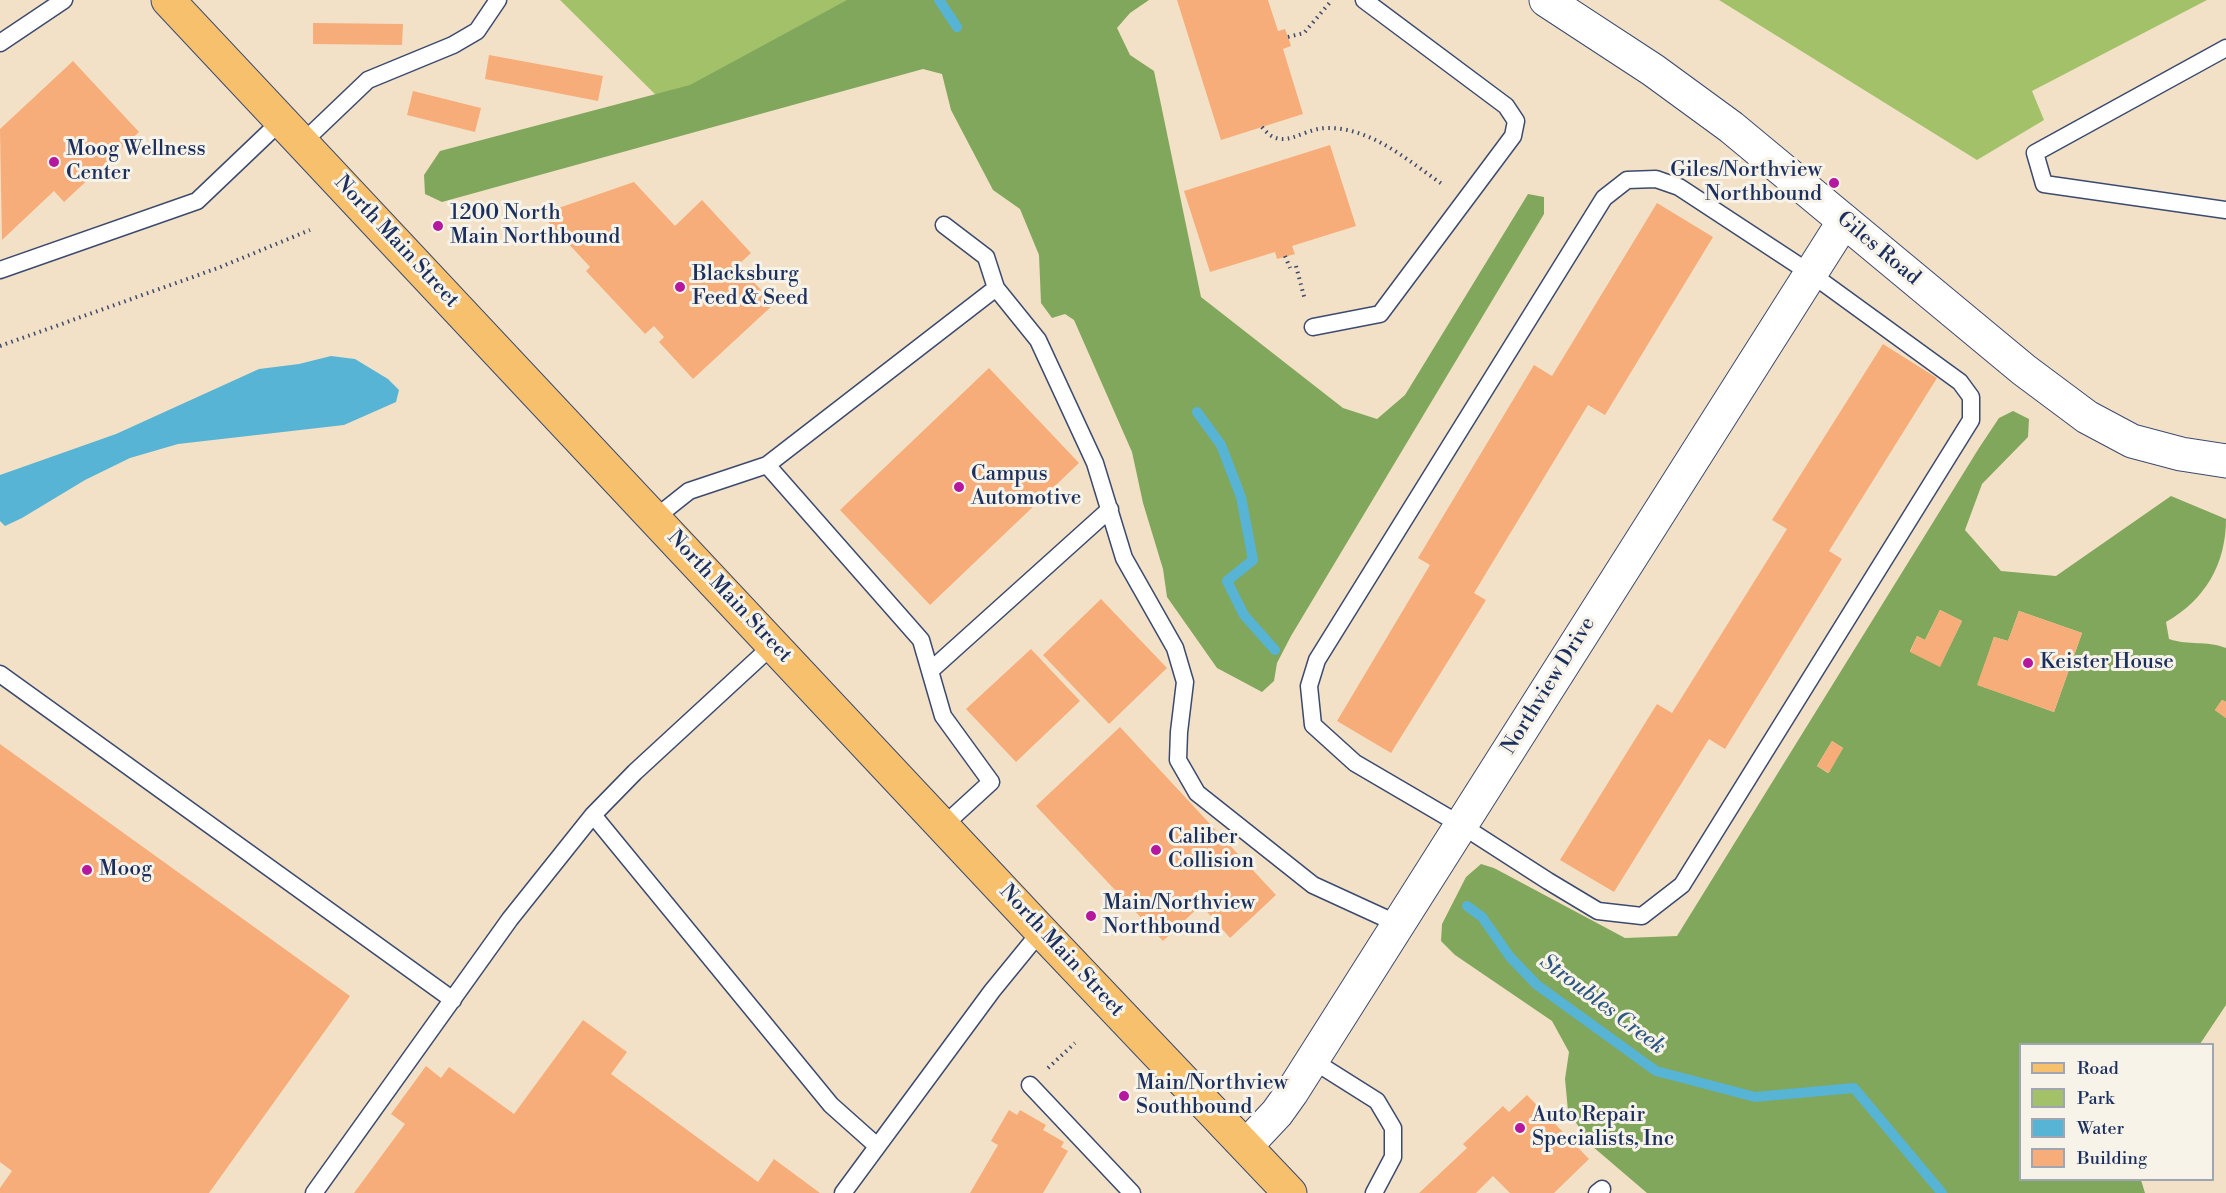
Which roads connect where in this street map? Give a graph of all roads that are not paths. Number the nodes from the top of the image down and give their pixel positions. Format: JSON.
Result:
{"nodes":[{"id":1,"x":64,"y":0,"type":"edge"},
{"id":2,"x":168,"y":0,"type":"edge"},
{"id":3,"x":498,"y":0,"type":"edge"},
{"id":4,"x":1364,"y":0,"type":"edge"},
{"id":5,"x":1546,"y":0,"type":"edge"},
{"id":6,"x":0,"y":43,"type":"edge"},
{"id":7,"x":2226,"y":48,"type":"edge"},
{"id":8,"x":292,"y":132,"type":"junction"},
{"id":9,"x":2226,"y":210,"type":"edge"},
{"id":10,"x":1844,"y":221,"type":"junction"},
{"id":11,"x":944,"y":225,"type":"dead end"},
{"id":12,"x":0,"y":270,"type":"edge"},
{"id":13,"x":1810,"y":273,"type":"junction"},
{"id":14,"x":996,"y":288,"type":"junction"},
{"id":15,"x":1312,"y":327,"type":"road end"},
{"id":16,"x":2226,"y":461,"type":"edge"},
{"id":17,"x":767,"y":465,"type":"junction"},
{"id":18,"x":1110,"y":509,"type":"junction"},
{"id":19,"x":655,"y":518,"type":"junction"},
{"id":20,"x":774,"y":644,"type":"junction"},
{"id":21,"x":930,"y":670,"type":"junction"},
{"id":22,"x":0,"y":674,"type":"edge"},
{"id":23,"x":593,"y":814,"type":"junction"},
{"id":24,"x":1461,"y":825,"type":"junction"},
{"id":25,"x":943,"y":826,"type":"junction"},
{"id":26,"x":1398,"y":924,"type":"junction"},
{"id":27,"x":1041,"y":931,"type":"junction"},
{"id":28,"x":453,"y":1000,"type":"junction"},
{"id":29,"x":1312,"y":1060,"type":"junction"},
{"id":30,"x":1030,"y":1084,"type":"road end"},
{"id":31,"x":878,"y":1146,"type":"junction"},
{"id":32,"x":1246,"y":1146,"type":"junction"},
{"id":33,"x":314,"y":1193,"type":"edge"},
{"id":34,"x":843,"y":1193,"type":"edge"},
{"id":35,"x":1132,"y":1193,"type":"edge"},
{"id":36,"x":1290,"y":1193,"type":"edge"},
{"id":37,"x":1374,"y":1193,"type":"edge"}],
"edges":[{"from":1,"to":6,"type":"lane"},
{"from":2,"to":8,"type":"main road","name":"North Main Street"},
{"from":3,"to":8,"type":"lane"},
{"from":4,"to":15,"type":"lane"},
{"from":5,"to":10,"type":"street","name":"Giles Road"},
{"from":7,"to":9,"type":"lane"},
{"from":8,"to":12,"type":"lane"},
{"from":8,"to":19,"type":"main road","name":"North Main Street"},
{"from":10,"to":13,"type":"street","name":"Northview Drive"},
{"from":10,"to":16,"type":"street","name":"Giles Road"},
{"from":11,"to":14,"type":"lane"},
{"from":13,"to":24,"type":"street","name":"Northview Drive"},
{"from":13,"to":24,"type":"lane"},
{"from":13,"to":24,"type":"lane"},
{"from":14,"to":17,"type":"lane"},
{"from":14,"to":18,"type":"lane"},
{"from":17,"to":19,"type":"lane"},
{"from":17,"to":21,"type":"lane"},
{"from":18,"to":21,"type":"lane"},
{"from":18,"to":26,"type":"lane"},
{"from":19,"to":20,"type":"main road","name":"North Main Street"},
{"from":20,"to":23,"type":"lane"},
{"from":20,"to":25,"type":"main road","name":"North Main Street"},
{"from":21,"to":25,"type":"lane"},
{"from":22,"to":28,"type":"lane"},
{"from":23,"to":28,"type":"lane"},
{"from":23,"to":31,"type":"lane"},
{"from":24,"to":26,"type":"street","name":"Northview Drive"},
{"from":25,"to":27,"type":"main road","name":"North Main Street"},
{"from":26,"to":29,"type":"street","name":"Northview Drive"},
{"from":27,"to":31,"type":"lane"},
{"from":27,"to":32,"type":"main road","name":"North Main Street"},
{"from":28,"to":33,"type":"lane"},
{"from":29,"to":32,"type":"street","name":"Northview Drive"},
{"from":29,"to":37,"type":"lane"},
{"from":30,"to":35,"type":"lane"},
{"from":31,"to":34,"type":"lane"},
{"from":32,"to":36,"type":"main road","name":"North Main Street"}]}
